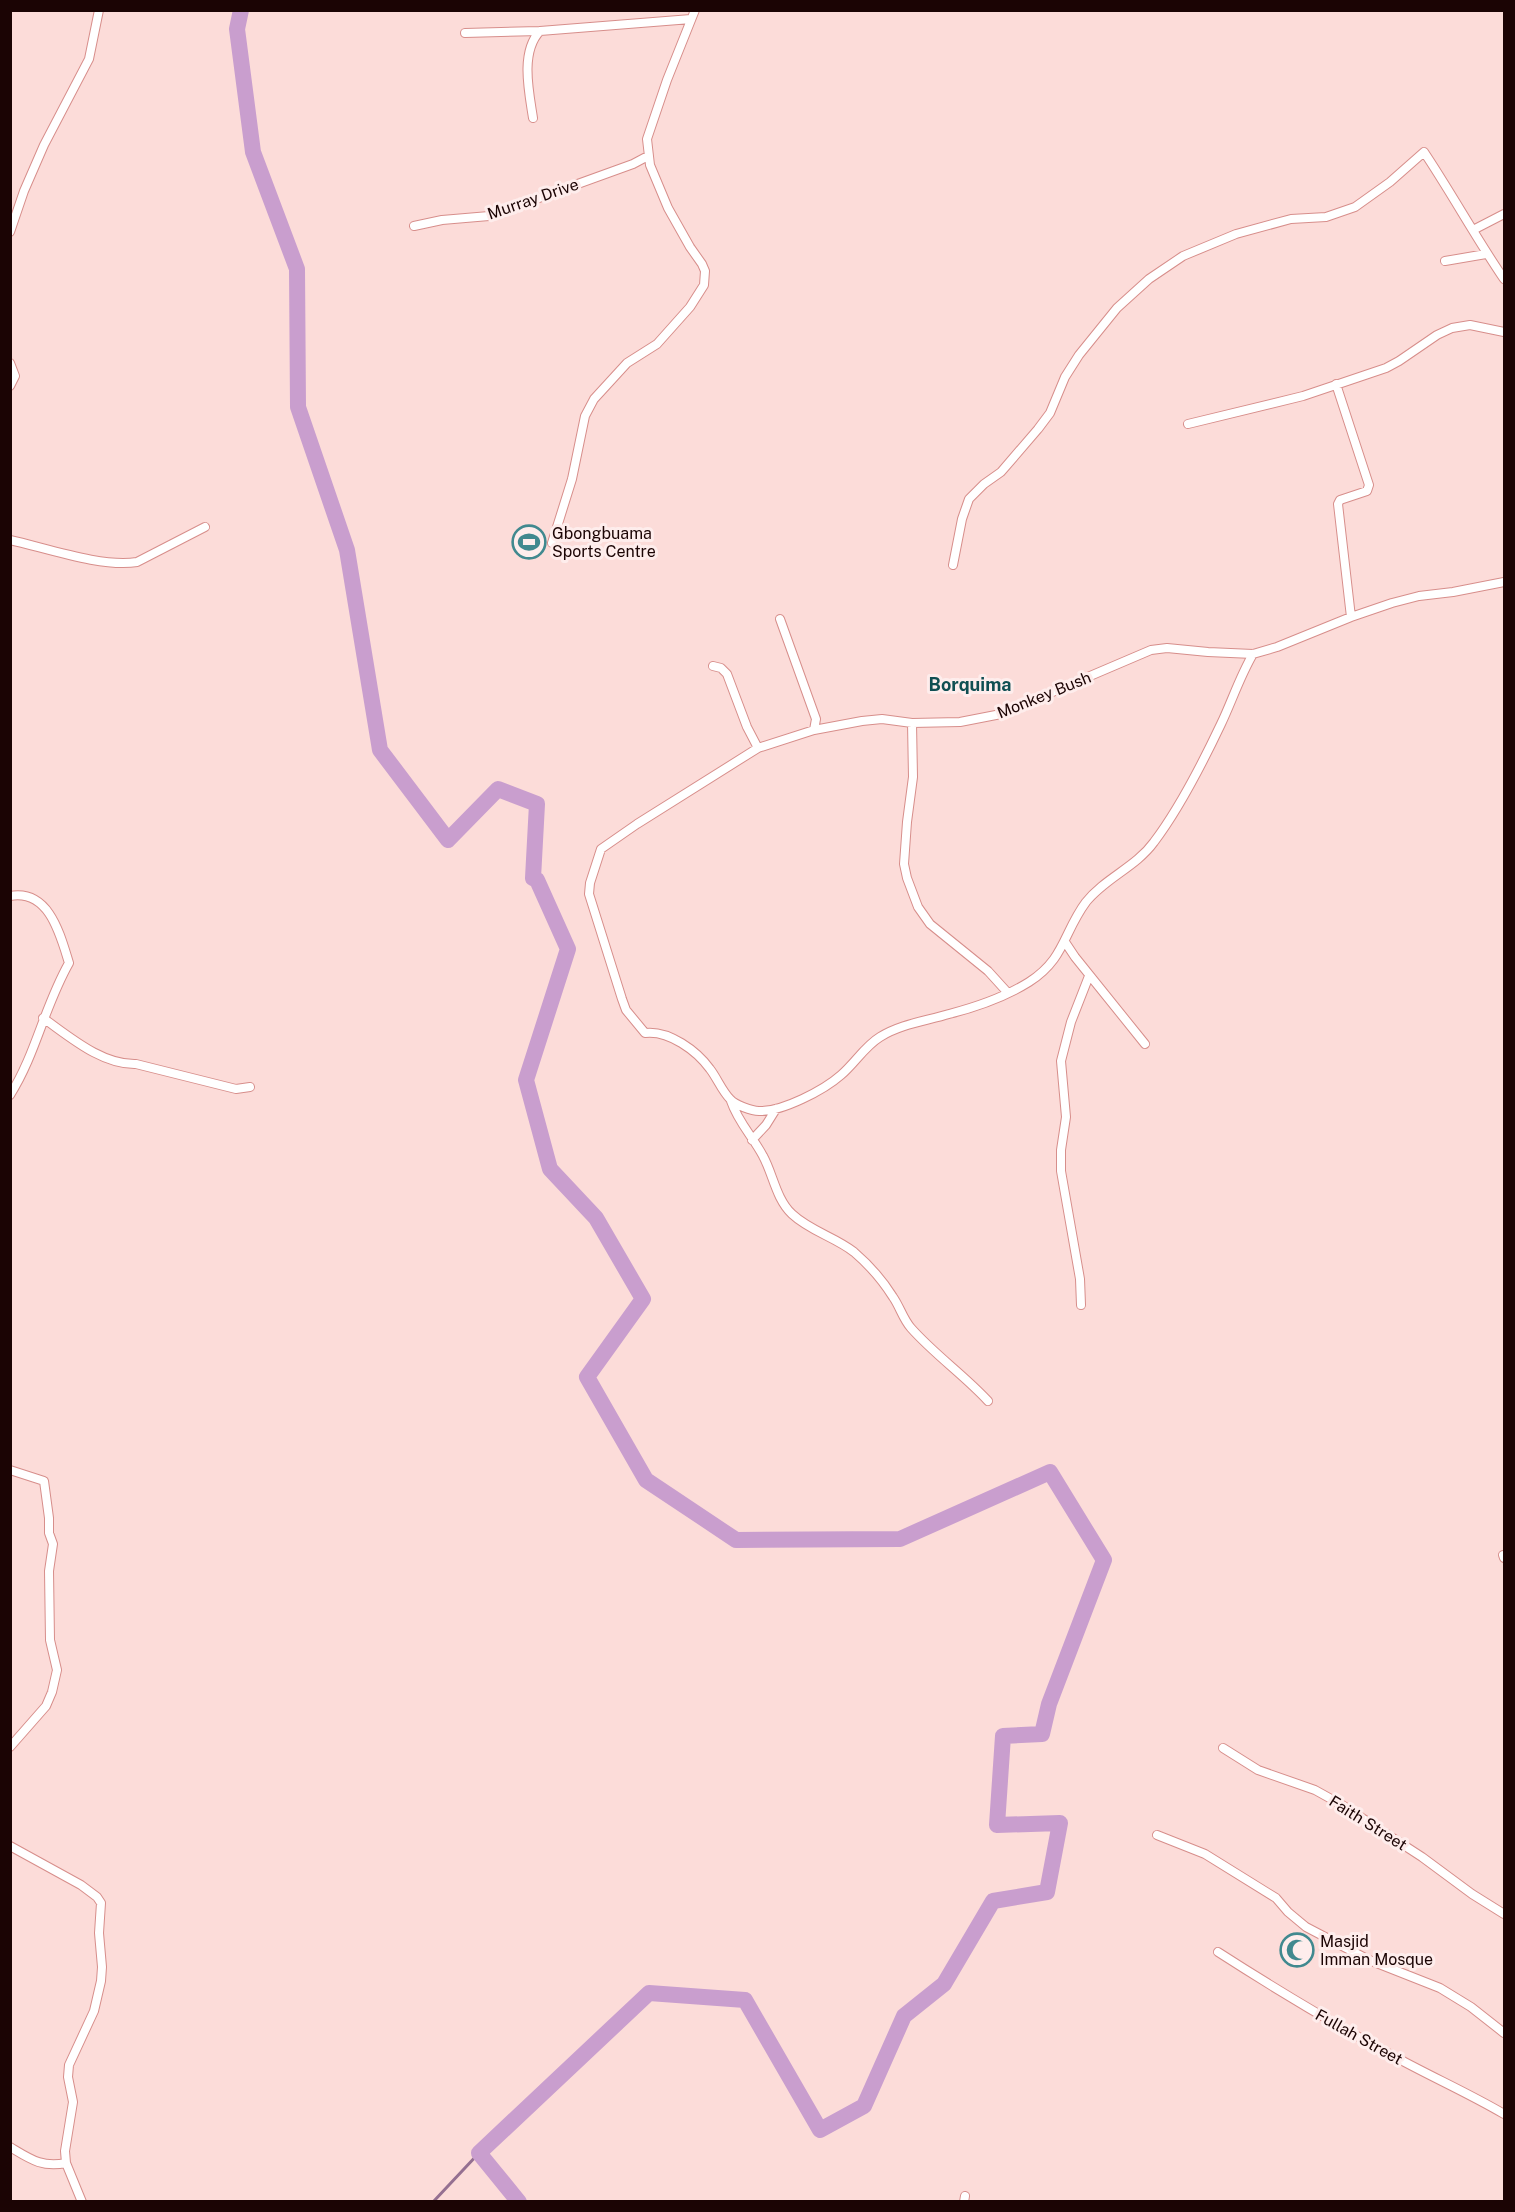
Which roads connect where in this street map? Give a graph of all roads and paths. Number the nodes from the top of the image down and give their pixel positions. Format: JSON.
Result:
{"nodes":[{"id":1,"x":99,"y":10,"type":"edge"},
{"id":2,"x":693,"y":14,"type":"edge"},
{"id":3,"x":540,"y":31,"type":"junction"},
{"id":4,"x":465,"y":33,"type":"dead end"},
{"id":5,"x":533,"y":118,"type":"dead end"},
{"id":6,"x":648,"y":156,"type":"junction"},
{"id":7,"x":1504,"y":214,"type":"edge"},
{"id":8,"x":414,"y":226,"type":"dead end"},
{"id":9,"x":1473,"y":230,"type":"junction"},
{"id":10,"x":10,"y":232,"type":"edge"},
{"id":11,"x":1486,"y":254,"type":"junction"},
{"id":12,"x":1445,"y":261,"type":"dead end"},
{"id":13,"x":1504,"y":279,"type":"edge"},
{"id":14,"x":1504,"y":332,"type":"edge"},
{"id":15,"x":10,"y":363,"type":"edge"},
{"id":16,"x":1336,"y":384,"type":"junction"},
{"id":17,"x":10,"y":386,"type":"edge"},
{"id":18,"x":1188,"y":424,"type":"dead end"},
{"id":19,"x":205,"y":527,"type":"dead end"},
{"id":20,"x":10,"y":540,"type":"edge"},
{"id":21,"x":552,"y":543,"type":"dead end"},
{"id":22,"x":953,"y":565,"type":"dead end"},
{"id":23,"x":1504,"y":582,"type":"edge"},
{"id":24,"x":1351,"y":617,"type":"junction"},
{"id":25,"x":780,"y":619,"type":"dead end"},
{"id":26,"x":1253,"y":654,"type":"junction"},
{"id":27,"x":713,"y":666,"type":"dead end"},
{"id":28,"x":912,"y":723,"type":"junction"},
{"id":29,"x":814,"y":730,"type":"junction"},
{"id":30,"x":759,"y":748,"type":"junction"},
{"id":31,"x":10,"y":896,"type":"edge"},
{"id":32,"x":1065,"y":942,"type":"junction"},
{"id":33,"x":1089,"y":976,"type":"junction"},
{"id":34,"x":1008,"y":993,"type":"junction"},
{"id":35,"x":43,"y":1018,"type":"junction"},
{"id":36,"x":1145,"y":1044,"type":"dead end"},
{"id":37,"x":250,"y":1087,"type":"dead end"},
{"id":38,"x":10,"y":1095,"type":"edge"},
{"id":39,"x":731,"y":1101,"type":"junction"},
{"id":40,"x":776,"y":1109,"type":"junction"},
{"id":41,"x":752,"y":1140,"type":"junction"},
{"id":42,"x":1081,"y":1305,"type":"dead end"},
{"id":43,"x":988,"y":1401,"type":"dead end"},
{"id":44,"x":10,"y":1470,"type":"edge"},
{"id":45,"x":10,"y":1747,"type":"edge"},
{"id":46,"x":1223,"y":1748,"type":"dead end"},
{"id":47,"x":1158,"y":1835,"type":"dead end"},
{"id":48,"x":10,"y":1846,"type":"edge"},
{"id":49,"x":1504,"y":1914,"type":"edge"},
{"id":50,"x":1218,"y":1952,"type":"dead end"},
{"id":51,"x":1504,"y":2033,"type":"edge"},
{"id":52,"x":1504,"y":2114,"type":"edge"},
{"id":53,"x":10,"y":2147,"type":"edge"},
{"id":54,"x":66,"y":2163,"type":"junction"},
{"id":55,"x":82,"y":2202,"type":"edge"}],
"edges":[{"from":1,"to":10,"type":"street"},
{"from":2,"to":3,"type":"street"},
{"from":2,"to":6,"type":"street"},
{"from":3,"to":4,"type":"street"},
{"from":3,"to":5,"type":"street"},
{"from":6,"to":8,"type":"street","name":"Murray Drive"},
{"from":6,"to":21,"type":"street"},
{"from":7,"to":9,"type":"street"},
{"from":9,"to":11,"type":"street"},
{"from":9,"to":22,"type":"street"},
{"from":11,"to":12,"type":"street"},
{"from":11,"to":13,"type":"street"},
{"from":14,"to":16,"type":"street"},
{"from":15,"to":17,"type":"street"},
{"from":16,"to":18,"type":"street"},
{"from":16,"to":24,"type":"street"},
{"from":19,"to":20,"type":"street"},
{"from":23,"to":24,"type":"street","name":"Monkey Bush"},
{"from":24,"to":26,"type":"street","name":"Monkey Bush"},
{"from":25,"to":29,"type":"street"},
{"from":26,"to":28,"type":"street","name":"Monkey Bush"},
{"from":26,"to":32,"type":"street"},
{"from":27,"to":30,"type":"street"},
{"from":28,"to":29,"type":"street","name":"Monkey Bush"},
{"from":28,"to":34,"type":"street"},
{"from":29,"to":30,"type":"street","name":"Monkey Bush"},
{"from":30,"to":39,"type":"street","name":"Monkey Bush"},
{"from":31,"to":35,"type":"street"},
{"from":32,"to":33,"type":"street"},
{"from":32,"to":34,"type":"street"},
{"from":33,"to":36,"type":"street"},
{"from":33,"to":42,"type":"street"},
{"from":34,"to":40,"type":"street"},
{"from":35,"to":37,"type":"street"},
{"from":35,"to":38,"type":"street"},
{"from":39,"to":40,"type":"street"},
{"from":39,"to":41,"type":"street"},
{"from":40,"to":41,"type":"street"},
{"from":41,"to":43,"type":"street"},
{"from":44,"to":45,"type":"street"},
{"from":46,"to":49,"type":"street","name":"Faith Street"},
{"from":47,"to":51,"type":"street"},
{"from":48,"to":54,"type":"street"},
{"from":50,"to":52,"type":"street","name":"Fullah Street"},
{"from":53,"to":54,"type":"street"},
{"from":54,"to":55,"type":"street"}]}
